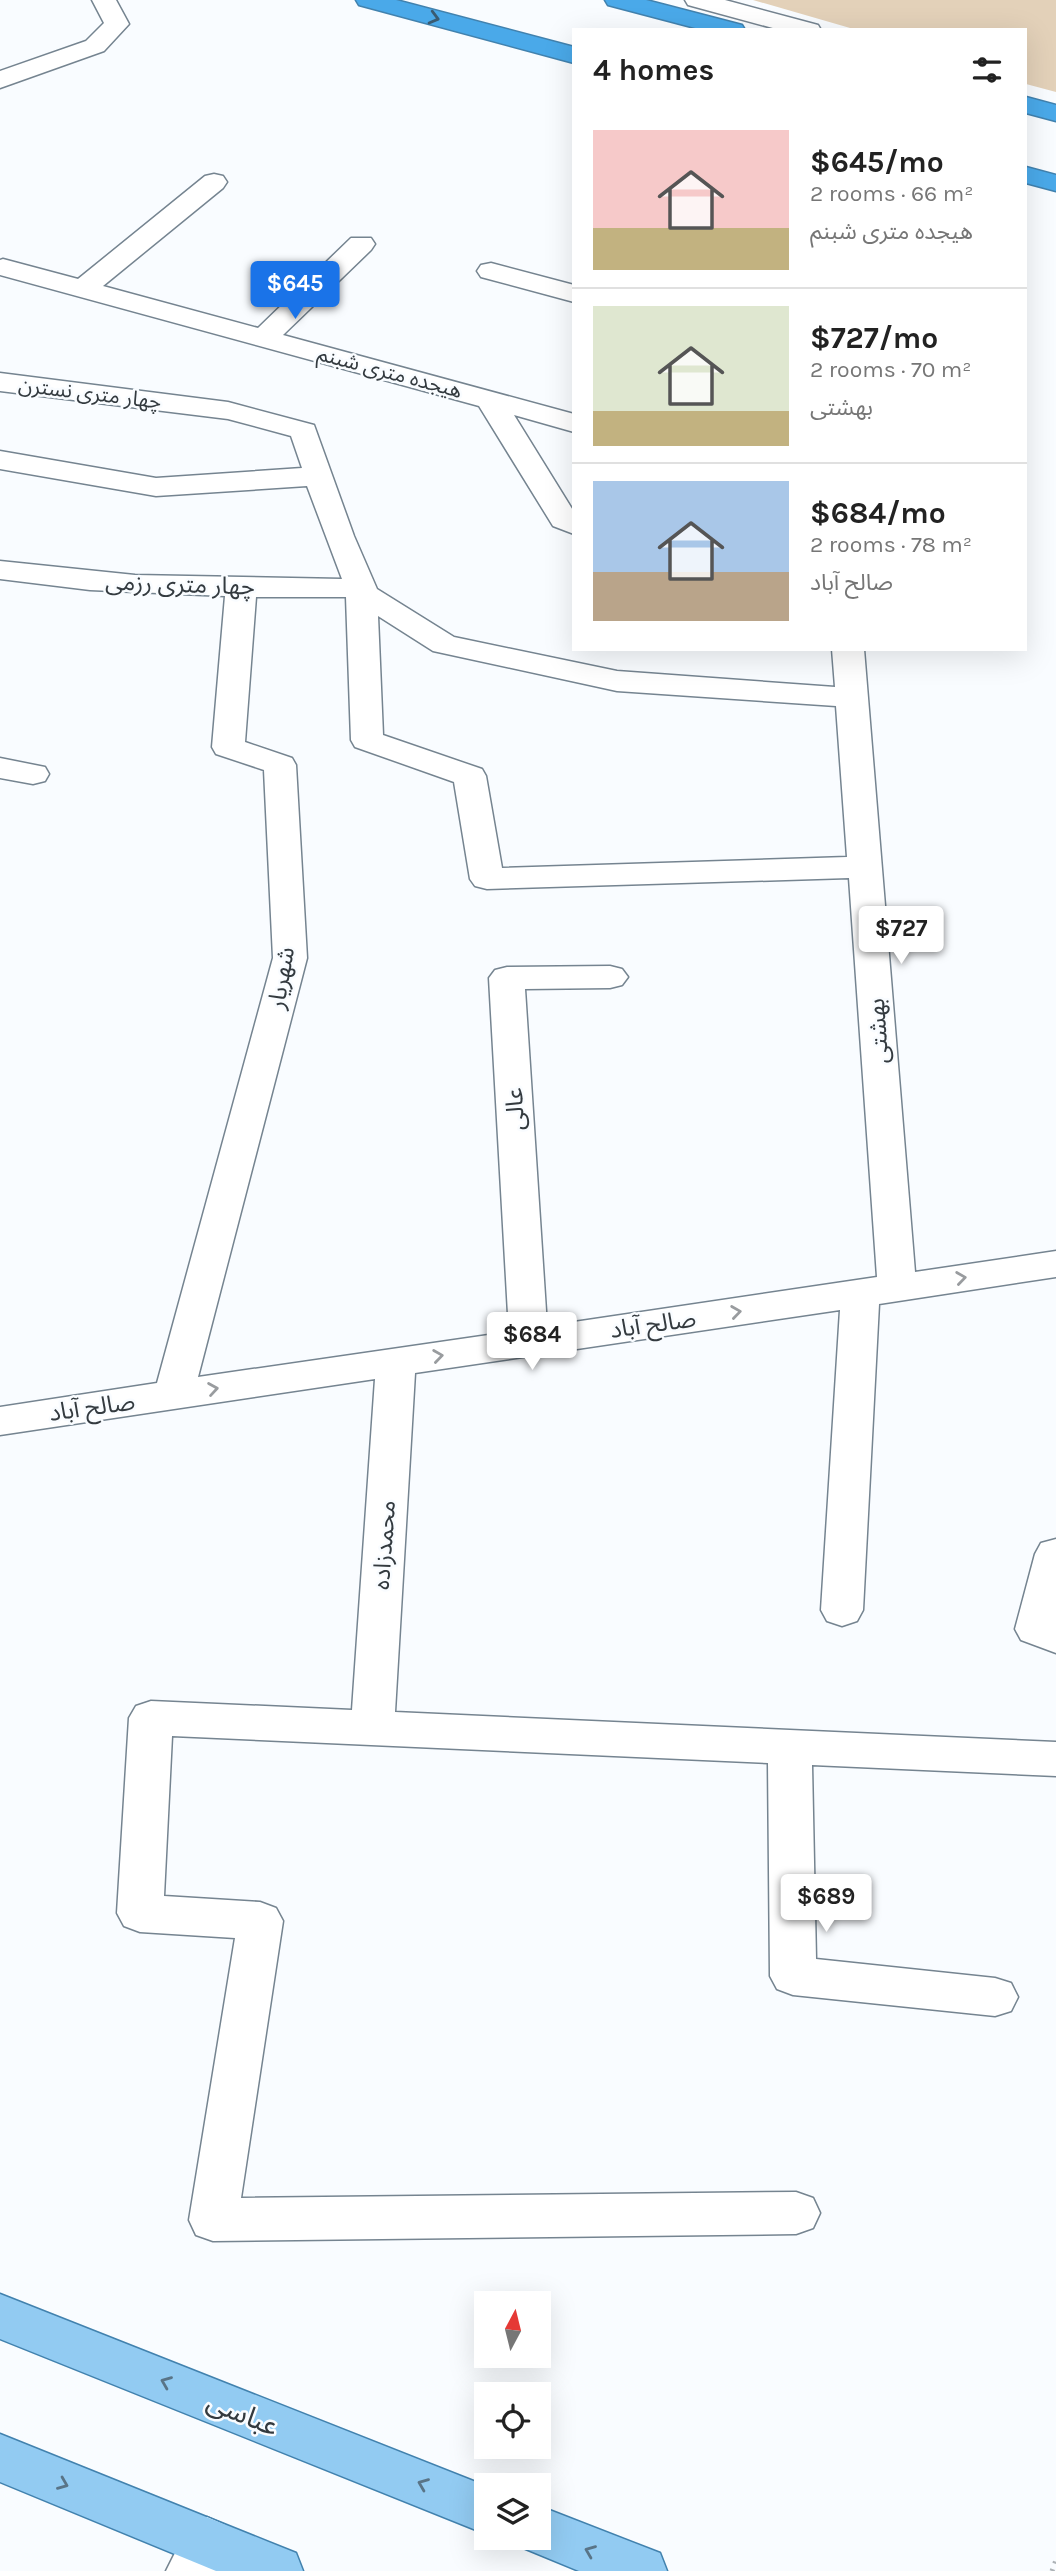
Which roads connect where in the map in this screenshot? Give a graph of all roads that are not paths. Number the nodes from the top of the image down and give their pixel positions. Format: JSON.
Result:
{"nodes":[{"id":1,"x":104,"y":0,"type":"edge"},
{"id":2,"x":368,"y":0,"type":"edge"},
{"id":3,"x":617,"y":0,"type":"edge"},
{"id":4,"x":697,"y":0,"type":"edge"},
{"id":5,"x":725,"y":28,"type":"edge"},
{"id":6,"x":802,"y":28,"type":"edge"},
{"id":7,"x":572,"y":54,"type":"edge"},
{"id":8,"x":0,"y":80,"type":"edge"},
{"id":9,"x":1027,"y":105,"type":"edge"},
{"id":10,"x":1056,"y":113,"type":"edge"},
{"id":11,"x":1027,"y":175,"type":"edge"},
{"id":12,"x":214,"y":181,"type":"dead end"},
{"id":13,"x":1056,"y":183,"type":"edge"},
{"id":14,"x":361,"y":244,"type":"dead end"},
{"id":15,"x":3,"y":267,"type":"dead end"},
{"id":16,"x":491,"y":271,"type":"dead end"},
{"id":17,"x":82,"y":289,"type":"junction"},
{"id":18,"x":572,"y":293,"type":"edge"},
{"id":19,"x":264,"y":338,"type":"junction"},
{"id":20,"x":0,"y":382,"type":"edge"},
{"id":21,"x":489,"y":399,"type":"junction"},
{"id":22,"x":572,"y":422,"type":"edge"},
{"id":23,"x":0,"y":460,"type":"edge"},
{"id":24,"x":319,"y":476,"type":"junction"},
{"id":25,"x":572,"y":524,"type":"edge"},
{"id":26,"x":0,"y":570,"type":"edge"},
{"id":27,"x":241,"y":587,"type":"junction"},
{"id":28,"x":361,"y":588,"type":"junction"},
{"id":29,"x":848,"y":651,"type":"edge"},
{"id":30,"x":852,"y":698,"type":"junction"},
{"id":31,"x":0,"y":768,"type":"edge"},
{"id":32,"x":33,"y":774,"type":"dead end"},
{"id":33,"x":865,"y":867,"type":"junction"},
{"id":34,"x":610,"y":977,"type":"dead end"},
{"id":35,"x":1056,"y":1264,"type":"edge"},
{"id":36,"x":879,"y":1290,"type":"junction"},
{"id":37,"x":529,"y":1342,"type":"junction"},
{"id":38,"x":396,"y":1362,"type":"junction"},
{"id":39,"x":174,"y":1395,"type":"junction"},
{"id":40,"x":0,"y":1421,"type":"edge"},
{"id":41,"x":1056,"y":1555,"type":"edge"},
{"id":42,"x":842,"y":1610,"type":"dead end"},
{"id":43,"x":1056,"y":1637,"type":"edge"},
{"id":44,"x":372,"y":1728,"type":"junction"},
{"id":45,"x":790,"y":1747,"type":"junction"},
{"id":46,"x":1056,"y":1759,"type":"edge"},
{"id":47,"x":995,"y":1997,"type":"dead end"},
{"id":48,"x":796,"y":2213,"type":"dead end"},
{"id":49,"x":0,"y":2316,"type":"edge"},
{"id":50,"x":0,"y":2458,"type":"edge"},
{"id":51,"x":474,"y":2505,"type":"edge"},
{"id":52,"x":551,"y":2535,"type":"edge"},
{"id":53,"x":199,"y":2557,"type":"edge"},
{"id":54,"x":277,"y":2571,"type":"edge"},
{"id":55,"x":641,"y":2571,"type":"edge"}],
"edges":[{"from":1,"to":8,"type":"street"},
{"from":2,"to":7,"type":"highway","one_way":true},
{"from":3,"to":5,"type":"highway"},
{"from":4,"to":6,"type":"street"},
{"from":9,"to":10,"type":"highway"},
{"from":11,"to":13,"type":"highway"},
{"from":12,"to":17,"type":"street"},
{"from":14,"to":19,"type":"street"},
{"from":15,"to":17,"type":"street","name":"هیجده متری شبنم"},
{"from":16,"to":18,"type":"street"},
{"from":17,"to":19,"type":"street","name":"هیجده متری شبنم"},
{"from":19,"to":21,"type":"street","name":"هیجده متری شبنم"},
{"from":20,"to":24,"type":"street","name":"چهار متری نسترن"},
{"from":21,"to":22,"type":"street","name":"هیجده متری شبنم"},
{"from":21,"to":25,"type":"street"},
{"from":23,"to":24,"type":"street"},
{"from":24,"to":28,"type":"street"},
{"from":26,"to":27,"type":"street","name":"چهار متری رزمی"},
{"from":27,"to":28,"type":"street","name":"چهار متری رزمی"},
{"from":27,"to":39,"type":"street","name":"شهریار"},
{"from":28,"to":30,"type":"street"},
{"from":28,"to":33,"type":"street"},
{"from":29,"to":30,"type":"street","name":"بهشتی"},
{"from":30,"to":33,"type":"street","name":"بهشتی"},
{"from":31,"to":32,"type":"street"},
{"from":33,"to":36,"type":"street","name":"بهشتی"},
{"from":34,"to":37,"type":"street","name":"عالی"},
{"from":36,"to":35,"type":"street","name":"صالح آباد","one_way":true},
{"from":37,"to":36,"type":"street","name":"صالح آباد","one_way":true},
{"from":36,"to":42,"type":"street","name":"بهشتی"},
{"from":38,"to":37,"type":"street","name":"صالح آباد","one_way":true},
{"from":39,"to":38,"type":"street","name":"صالح آباد","one_way":true},
{"from":38,"to":44,"type":"street","name":"محمدزاده"},
{"from":39,"to":40,"type":"street","name":"صالح آباد"},
{"from":41,"to":43,"type":"street"},
{"from":44,"to":45,"type":"street"},
{"from":44,"to":48,"type":"street"},
{"from":45,"to":46,"type":"street"},
{"from":45,"to":47,"type":"street"},
{"from":51,"to":49,"type":"main road","name":"عباسى","one_way":true},
{"from":50,"to":53,"type":"main road","one_way":true},
{"from":55,"to":52,"type":"main road","one_way":true},
{"from":53,"to":54,"type":"main road"}]}
